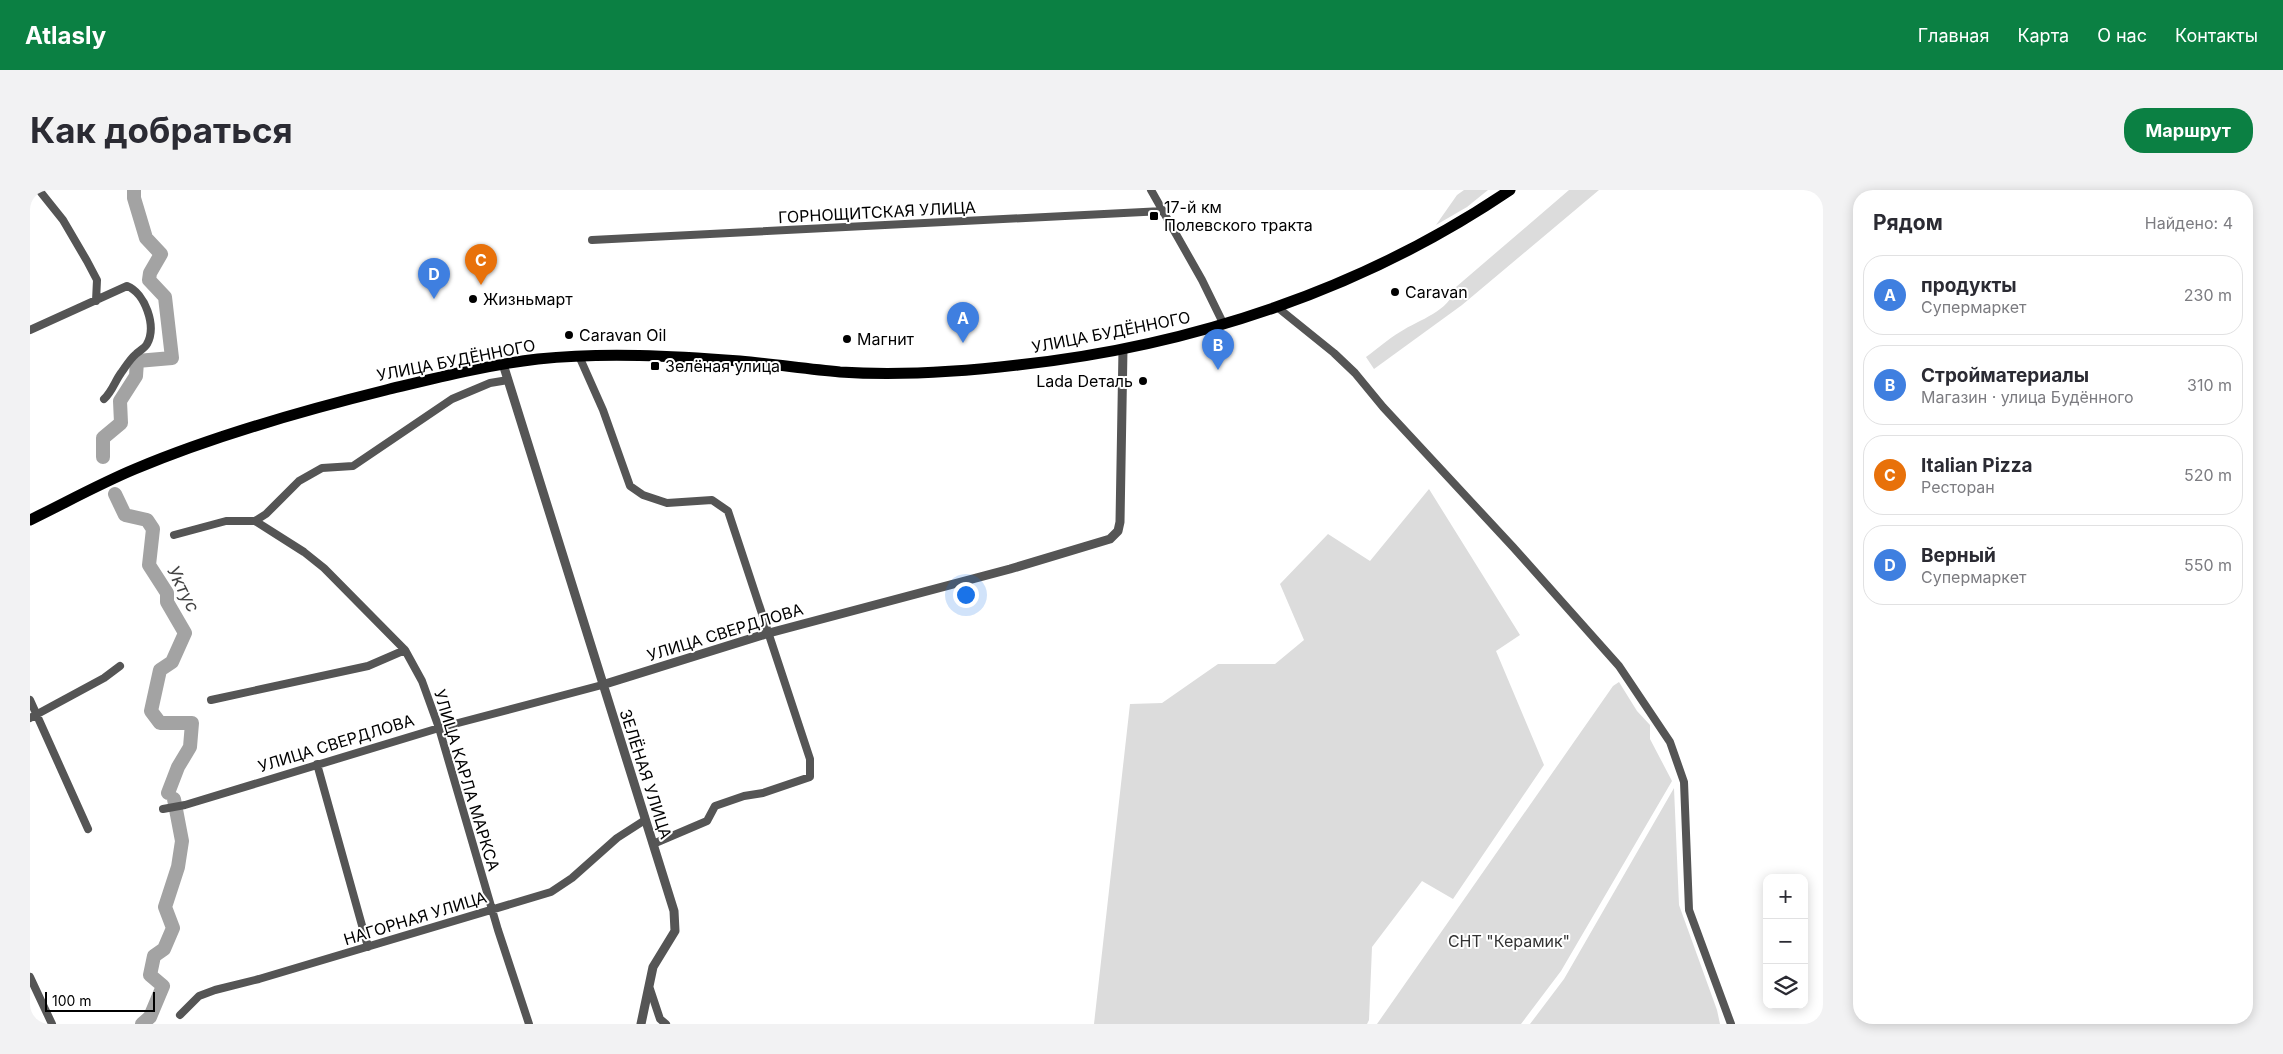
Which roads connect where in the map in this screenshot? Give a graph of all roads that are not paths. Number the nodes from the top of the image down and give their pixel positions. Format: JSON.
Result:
{"nodes":[{"id":1,"x":39,"y":190,"type":"edge"},
{"id":2,"x":1151,"y":190,"type":"edge"},
{"id":3,"x":1510,"y":190,"type":"edge"},
{"id":4,"x":1163,"y":211,"type":"junction"},
{"id":5,"x":592,"y":240,"type":"dead end"},
{"id":6,"x":96,"y":301,"type":"junction"},
{"id":7,"x":1277,"y":307,"type":"junction"},
{"id":8,"x":1224,"y":325,"type":"junction"},
{"id":9,"x":30,"y":330,"type":"edge"},
{"id":10,"x":1123,"y":349,"type":"junction"},
{"id":11,"x":579,"y":356,"type":"junction"},
{"id":12,"x":503,"y":364,"type":"junction"},
{"id":13,"x":508,"y":380,"type":"junction"},
{"id":14,"x":104,"y":399,"type":"dead end"},
{"id":15,"x":30,"y":520,"type":"edge"},
{"id":16,"x":255,"y":521,"type":"junction"},
{"id":17,"x":174,"y":535,"type":"dead end"},
{"id":18,"x":769,"y":632,"type":"junction"},
{"id":19,"x":405,"y":650,"type":"junction"},
{"id":20,"x":120,"y":666,"type":"dead end"},
{"id":21,"x":602,"y":685,"type":"junction"},
{"id":22,"x":30,"y":700,"type":"edge"},
{"id":23,"x":211,"y":700,"type":"dead end"},
{"id":24,"x":33,"y":716,"type":"edge"},
{"id":25,"x":439,"y":728,"type":"junction"},
{"id":26,"x":317,"y":764,"type":"junction"},
{"id":27,"x":163,"y":809,"type":"dead end"},
{"id":28,"x":645,"y":820,"type":"junction"},
{"id":29,"x":88,"y":829,"type":"dead end"},
{"id":30,"x":653,"y":844,"type":"junction"},
{"id":31,"x":492,"y":910,"type":"junction"},
{"id":32,"x":368,"y":947,"type":"junction"},
{"id":33,"x":30,"y":977,"type":"edge"},
{"id":34,"x":650,"y":989,"type":"junction"},
{"id":35,"x":180,"y":1015,"type":"dead end"},
{"id":36,"x":52,"y":1024,"type":"edge"},
{"id":37,"x":529,"y":1024,"type":"edge"},
{"id":38,"x":641,"y":1024,"type":"edge"},
{"id":39,"x":666,"y":1024,"type":"edge"},
{"id":40,"x":1731,"y":1024,"type":"edge"}],
"edges":[{"from":1,"to":6,"type":"street"},
{"from":2,"to":4,"type":"street"},
{"from":3,"to":7,"type":"main road","name":"УЛИЦА БУДЁННОГО"},
{"from":4,"to":5,"type":"street","name":"ГОРНОЩИТСКАЯ УЛИЦА"},
{"from":4,"to":8,"type":"street"},
{"from":6,"to":9,"type":"street"},
{"from":6,"to":14,"type":"street"},
{"from":7,"to":8,"type":"main road","name":"УЛИЦА БУДЁННОГО"},
{"from":7,"to":40,"type":"street"},
{"from":8,"to":10,"type":"main road","name":"УЛИЦА БУДЁННОГО"},
{"from":10,"to":11,"type":"main road","name":"УЛИЦА БУДЁННОГО"},
{"from":10,"to":18,"type":"street","name":"УЛИЦА СВЕРДЛОВА"},
{"from":11,"to":12,"type":"main road","name":"УЛИЦА БУДЁННОГО"},
{"from":11,"to":18,"type":"street"},
{"from":12,"to":13,"type":"street","name":"ЗЕЛЁНАЯ УЛИЦА"},
{"from":12,"to":15,"type":"main road","name":"УЛИЦА БУДЁННОГО"},
{"from":13,"to":16,"type":"street"},
{"from":13,"to":21,"type":"street","name":"ЗЕЛЁНАЯ УЛИЦА"},
{"from":16,"to":17,"type":"street"},
{"from":16,"to":19,"type":"street","name":"УЛИЦА КАРЛА МАРКСА"},
{"from":18,"to":21,"type":"street","name":"УЛИЦА СВЕРДЛОВА"},
{"from":18,"to":30,"type":"street"},
{"from":19,"to":23,"type":"street"},
{"from":19,"to":25,"type":"street","name":"УЛИЦА КАРЛА МАРКСА"},
{"from":20,"to":24,"type":"street"},
{"from":21,"to":25,"type":"street","name":"УЛИЦА СВЕРДЛОВА"},
{"from":21,"to":28,"type":"street","name":"ЗЕЛЁНАЯ УЛИЦА"},
{"from":22,"to":24,"type":"street"},
{"from":24,"to":29,"type":"street"},
{"from":25,"to":26,"type":"street","name":"УЛИЦА СВЕРДЛОВА"},
{"from":25,"to":31,"type":"street","name":"УЛИЦА КАРЛА МАРКСА"},
{"from":26,"to":27,"type":"street","name":"УЛИЦА СВЕРДЛОВА"},
{"from":26,"to":32,"type":"street"},
{"from":28,"to":30,"type":"street","name":"ЗЕЛЁНАЯ УЛИЦА"},
{"from":28,"to":31,"type":"street","name":"НАГОРНАЯ УЛИЦА"},
{"from":30,"to":34,"type":"street","name":"ЗЕЛЁНАЯ УЛИЦА"},
{"from":31,"to":32,"type":"street","name":"НАГОРНАЯ УЛИЦА"},
{"from":31,"to":37,"type":"street","name":"УЛИЦА КАРЛА МАРКСА"},
{"from":32,"to":35,"type":"street","name":"НАГОРНАЯ УЛИЦА"},
{"from":33,"to":36,"type":"street"},
{"from":34,"to":38,"type":"street","name":"ЗЕЛЁНАЯ УЛИЦА"},
{"from":34,"to":39,"type":"street"}]}
